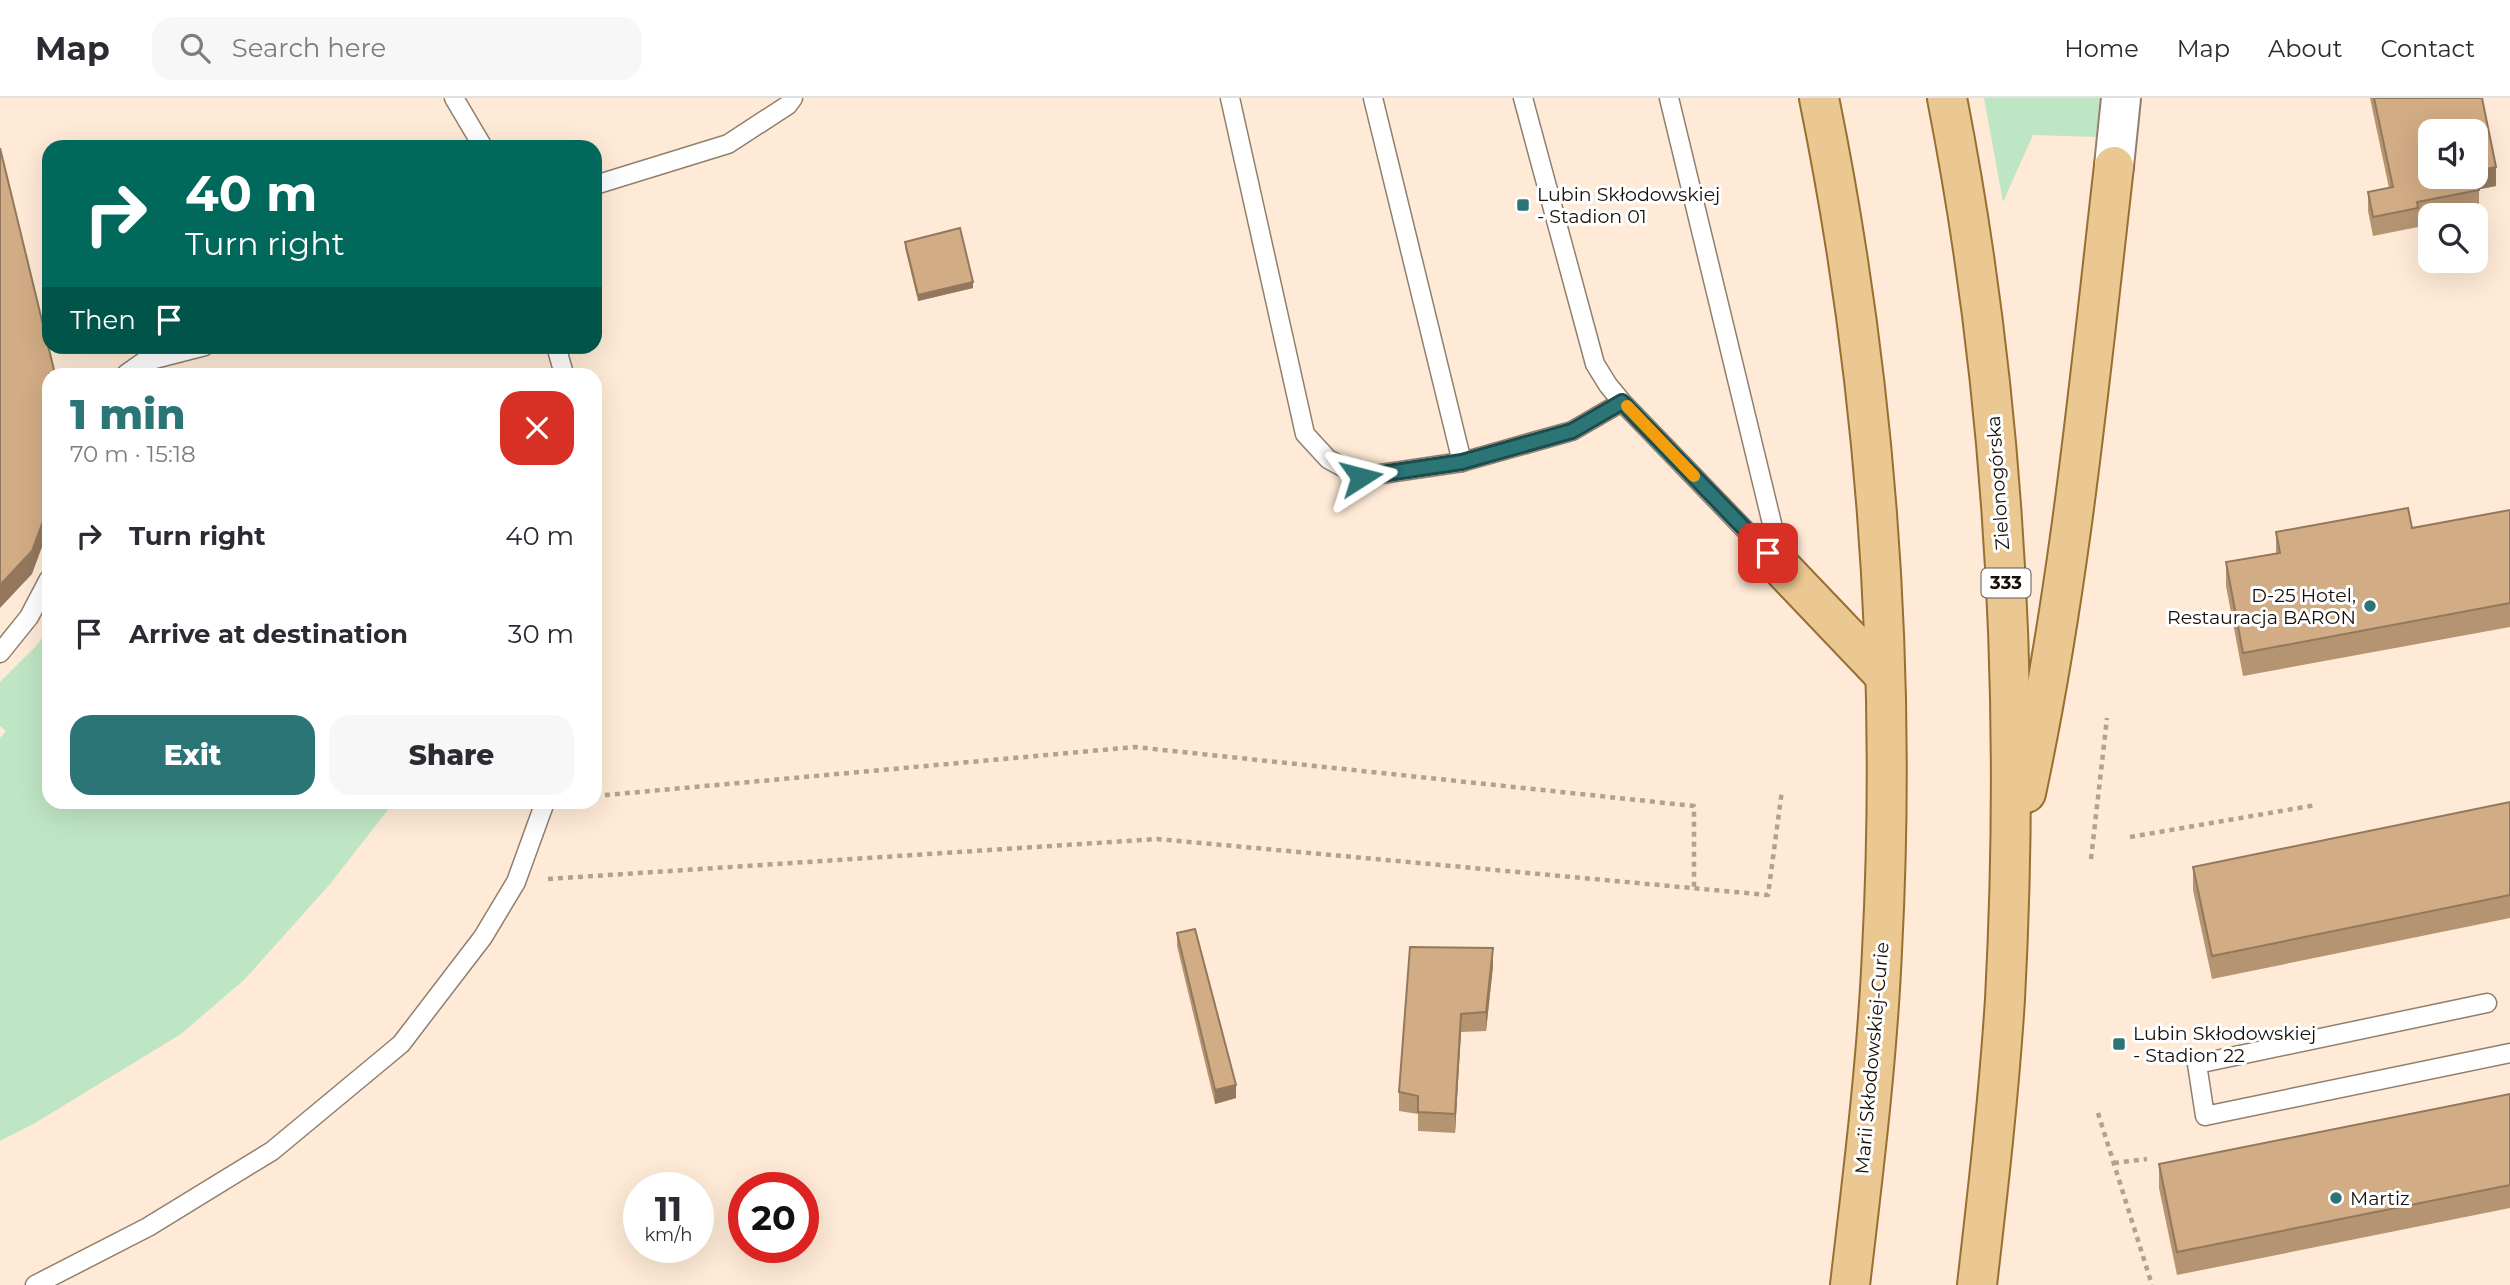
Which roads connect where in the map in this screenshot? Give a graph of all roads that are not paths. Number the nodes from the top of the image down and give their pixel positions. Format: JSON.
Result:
{"nodes":[{"id":1,"x":454,"y":98,"type":"edge"},
{"id":2,"x":793,"y":98,"type":"edge"},
{"id":3,"x":1230,"y":98,"type":"edge"},
{"id":4,"x":1373,"y":98,"type":"edge"},
{"id":5,"x":1523,"y":98,"type":"edge"},
{"id":6,"x":1669,"y":98,"type":"edge"},
{"id":7,"x":1819,"y":98,"type":"edge"},
{"id":8,"x":1947,"y":98,"type":"edge"},
{"id":9,"x":2121,"y":98,"type":"edge"},
{"id":10,"x":479,"y":140,"type":"edge"},
{"id":11,"x":2114,"y":166,"type":"joint"},
{"id":12,"x":602,"y":182,"type":"edge"},
{"id":13,"x":174,"y":354,"type":"edge"},
{"id":14,"x":136,"y":368,"type":"edge"},
{"id":15,"x":1622,"y":402,"type":"junction"},
{"id":16,"x":1462,"y":462,"type":"junction"},
{"id":17,"x":1783,"y":569,"type":"junction"},
{"id":18,"x":42,"y":592,"type":"edge"},
{"id":19,"x":0,"y":653,"type":"edge"},
{"id":20,"x":1885,"y":676,"type":"junction"},
{"id":21,"x":542,"y":809,"type":"edge"},
{"id":22,"x":2009,"y":871,"type":"junction"},
{"id":23,"x":2487,"y":1003,"type":"dead end"},
{"id":24,"x":2510,"y":1053,"type":"edge"},
{"id":25,"x":35,"y":1285,"type":"edge"},
{"id":26,"x":1850,"y":1285,"type":"edge"},
{"id":27,"x":1977,"y":1285,"type":"edge"}],
"edges":[{"from":1,"to":10,"type":"lane"},
{"from":2,"to":12,"type":"lane"},
{"from":3,"to":16,"type":"lane"},
{"from":4,"to":16,"type":"lane"},
{"from":5,"to":15,"type":"lane"},
{"from":6,"to":17,"type":"lane"},
{"from":7,"to":20,"type":"main road"},
{"from":8,"to":22,"type":"main road","name":"Zielonogórska","number":"333"},
{"from":9,"to":11,"type":"street"},
{"from":11,"to":22,"type":"main road"},
{"from":13,"to":14,"type":"lane"},
{"from":15,"to":16,"type":"lane"},
{"from":15,"to":17,"type":"lane"},
{"from":17,"to":20,"type":"main road"},
{"from":18,"to":19,"type":"lane"},
{"from":20,"to":26,"type":"main road","name":"Marii Skłodowskiej-Curie"},
{"from":21,"to":25,"type":"lane"},
{"from":22,"to":27,"type":"main road","number":"333"},
{"from":23,"to":24,"type":"lane"}]}
